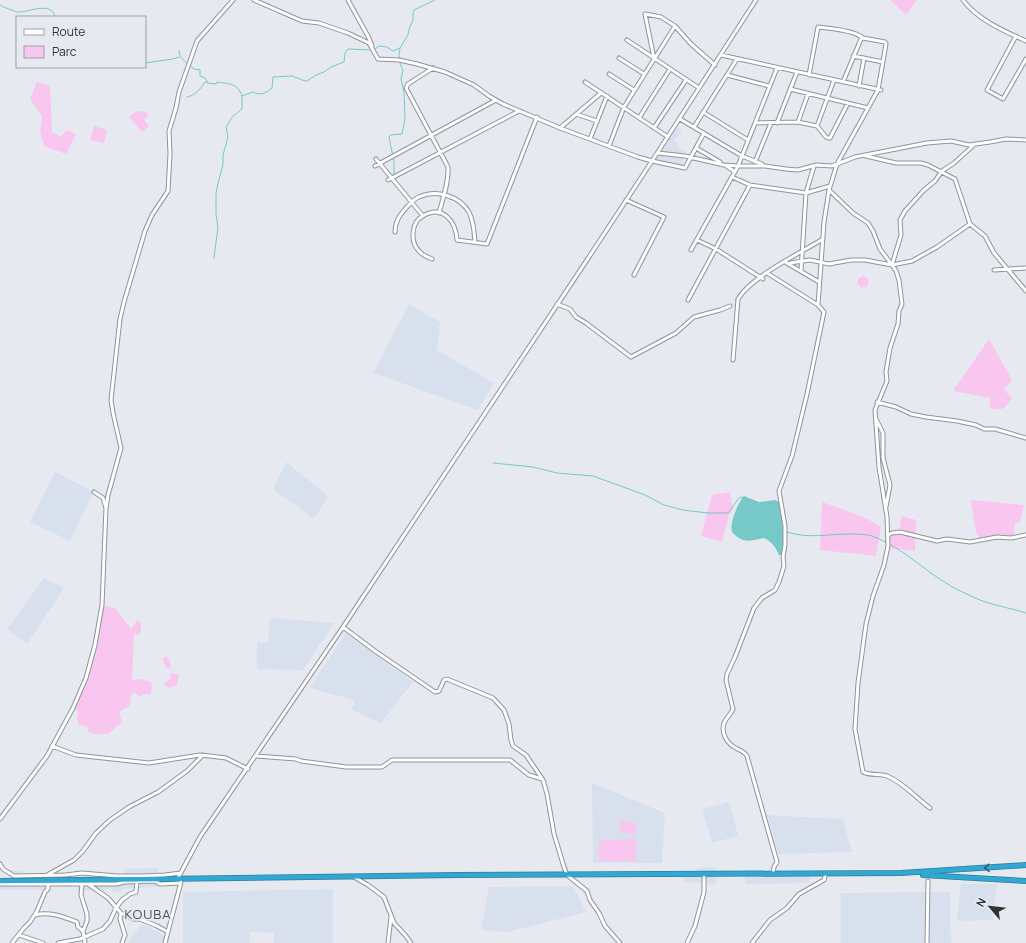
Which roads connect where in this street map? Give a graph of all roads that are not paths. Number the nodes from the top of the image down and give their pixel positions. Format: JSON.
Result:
{"nodes":[{"id":1,"x":233,"y":0,"type":"edge"},
{"id":2,"x":254,"y":0,"type":"edge"},
{"id":3,"x":348,"y":0,"type":"edge"},
{"id":4,"x":756,"y":0,"type":"edge"},
{"id":5,"x":963,"y":1,"type":"edge"},
{"id":6,"x":675,"y":26,"type":"junction"},
{"id":7,"x":1016,"y":36,"type":"junction"},
{"id":8,"x":862,"y":38,"type":"junction"},
{"id":9,"x":627,"y":40,"type":"dead end"},
{"id":10,"x":1026,"y":41,"type":"edge"},
{"id":11,"x":372,"y":48,"type":"junction"},
{"id":12,"x":721,"y":55,"type":"junction"},
{"id":13,"x":853,"y":56,"type":"junction"},
{"id":14,"x":619,"y":58,"type":"dead end"},
{"id":15,"x":654,"y":58,"type":"junction"},
{"id":16,"x":864,"y":58,"type":"junction"},
{"id":17,"x":738,"y":59,"type":"junction"},
{"id":18,"x":1026,"y":59,"type":"edge"},
{"id":19,"x":883,"y":62,"type":"junction"},
{"id":20,"x":715,"y":64,"type":"junction"},
{"id":21,"x":433,"y":68,"type":"junction"},
{"id":22,"x":776,"y":68,"type":"junction"},
{"id":23,"x":670,"y":69,"type":"junction"},
{"id":24,"x":797,"y":72,"type":"junction"},
{"id":25,"x":609,"y":74,"type":"dead end"},
{"id":26,"x":644,"y":74,"type":"junction"},
{"id":27,"x":727,"y":75,"type":"junction"},
{"id":28,"x":809,"y":75,"type":"junction"},
{"id":29,"x":686,"y":80,"type":"junction"},
{"id":30,"x":834,"y":80,"type":"junction"},
{"id":31,"x":585,"y":82,"type":"dead end"},
{"id":32,"x":843,"y":82,"type":"junction"},
{"id":33,"x":769,"y":86,"type":"junction"},
{"id":34,"x":859,"y":86,"type":"junction"},
{"id":35,"x":700,"y":88,"type":"junction"},
{"id":36,"x":790,"y":89,"type":"junction"},
{"id":37,"x":634,"y":90,"type":"junction"},
{"id":38,"x":879,"y":90,"type":"junction"},
{"id":39,"x":601,"y":92,"type":"junction"},
{"id":40,"x":808,"y":94,"type":"junction"},
{"id":41,"x":607,"y":96,"type":"junction"},
{"id":42,"x":827,"y":98,"type":"junction"},
{"id":43,"x":496,"y":100,"type":"junction"},
{"id":44,"x":848,"y":103,"type":"junction"},
{"id":45,"x":624,"y":108,"type":"junction"},
{"id":46,"x":868,"y":108,"type":"junction"},
{"id":47,"x":519,"y":111,"type":"junction"},
{"id":48,"x":703,"y":112,"type":"junction"},
{"id":49,"x":576,"y":114,"type":"junction"},
{"id":50,"x":537,"y":117,"type":"junction"},
{"id":51,"x":639,"y":118,"type":"junction"},
{"id":52,"x":680,"y":119,"type":"junction"},
{"id":53,"x":597,"y":121,"type":"junction"},
{"id":54,"x":798,"y":122,"type":"junction"},
{"id":55,"x":755,"y":123,"type":"junction"},
{"id":56,"x":772,"y":123,"type":"junction"},
{"id":57,"x":777,"y":123,"type":"junction"},
{"id":58,"x":817,"y":126,"type":"junction"},
{"id":59,"x":694,"y":127,"type":"junction"},
{"id":60,"x":560,"y":128,"type":"junction"},
{"id":61,"x":654,"y":128,"type":"junction"},
{"id":62,"x":704,"y":133,"type":"junction"},
{"id":63,"x":432,"y":135,"type":"junction"},
{"id":64,"x":668,"y":137,"type":"junction"},
{"id":65,"x":590,"y":139,"type":"junction"},
{"id":66,"x":748,"y":140,"type":"junction"},
{"id":67,"x":1026,"y":140,"type":"edge"},
{"id":68,"x":975,"y":144,"type":"junction"},
{"id":69,"x":609,"y":146,"type":"junction"},
{"id":70,"x":696,"y":148,"type":"junction"},
{"id":71,"x":441,"y":152,"type":"junction"},
{"id":72,"x":658,"y":153,"type":"junction"},
{"id":73,"x":742,"y":156,"type":"junction"},
{"id":74,"x":864,"y":156,"type":"junction"},
{"id":75,"x":691,"y":157,"type":"junction"},
{"id":76,"x":376,"y":159,"type":"dead end"},
{"id":77,"x":652,"y":161,"type":"junction"},
{"id":78,"x":755,"y":162,"type":"junction"},
{"id":79,"x":380,"y":164,"type":"junction"},
{"id":80,"x":837,"y":164,"type":"junction"},
{"id":81,"x":724,"y":165,"type":"junction"},
{"id":82,"x":375,"y":166,"type":"dead end"},
{"id":83,"x":738,"y":166,"type":"junction"},
{"id":84,"x":765,"y":166,"type":"junction"},
{"id":85,"x":814,"y":166,"type":"junction"},
{"id":86,"x":735,"y":172,"type":"junction"},
{"id":87,"x":941,"y":172,"type":"junction"},
{"id":88,"x":732,"y":177,"type":"junction"},
{"id":89,"x":392,"y":178,"type":"junction"},
{"id":90,"x":388,"y":180,"type":"dead end"},
{"id":91,"x":750,"y":185,"type":"junction"},
{"id":92,"x":829,"y":188,"type":"junction"},
{"id":93,"x":806,"y":193,"type":"junction"},
{"id":94,"x":444,"y":195,"type":"junction"},
{"id":95,"x":626,"y":200,"type":"junction"},
{"id":96,"x":411,"y":202,"type":"junction"},
{"id":97,"x":439,"y":213,"type":"junction"},
{"id":98,"x":422,"y":216,"type":"junction"},
{"id":99,"x":970,"y":224,"type":"junction"},
{"id":100,"x":395,"y":232,"type":"dead end"},
{"id":101,"x":823,"y":239,"type":"junction"},
{"id":102,"x":697,"y":240,"type":"junction"},
{"id":103,"x":475,"y":242,"type":"junction"},
{"id":104,"x":716,"y":249,"type":"junction"},
{"id":105,"x":692,"y":250,"type":"dead end"},
{"id":106,"x":802,"y":252,"type":"junction"},
{"id":107,"x":432,"y":259,"type":"dead end"},
{"id":108,"x":801,"y":261,"type":"junction"},
{"id":109,"x":784,"y":262,"type":"junction"},
{"id":110,"x":790,"y":263,"type":"dead end"},
{"id":111,"x":821,"y":263,"type":"junction"},
{"id":112,"x":892,"y":265,"type":"junction"},
{"id":113,"x":1026,"y":268,"type":"edge"},
{"id":114,"x":994,"y":270,"type":"dead end"},
{"id":115,"x":1008,"y":270,"type":"junction"},
{"id":116,"x":801,"y":271,"type":"junction"},
{"id":117,"x":767,"y":273,"type":"junction"},
{"id":118,"x":634,"y":275,"type":"dead end"},
{"id":119,"x":761,"y":278,"type":"junction"},
{"id":120,"x":820,"y":282,"type":"junction"},
{"id":121,"x":1026,"y":291,"type":"edge"},
{"id":122,"x":688,"y":300,"type":"dead end"},
{"id":123,"x":558,"y":304,"type":"junction"},
{"id":124,"x":818,"y":305,"type":"junction"},
{"id":125,"x":730,"y":306,"type":"dead end"},
{"id":126,"x":733,"y":360,"type":"dead end"},
{"id":127,"x":878,"y":402,"type":"junction"},
{"id":128,"x":875,"y":417,"type":"junction"},
{"id":129,"x":1026,"y":438,"type":"edge"},
{"id":130,"x":94,"y":492,"type":"dead end"},
{"id":131,"x":106,"y":508,"type":"junction"},
{"id":132,"x":886,"y":508,"type":"junction"},
{"id":133,"x":888,"y":535,"type":"junction"},
{"id":134,"x":1026,"y":535,"type":"edge"},
{"id":135,"x":343,"y":626,"type":"junction"},
{"id":136,"x":52,"y":746,"type":"junction"},
{"id":137,"x":203,"y":755,"type":"junction"},
{"id":138,"x":256,"y":756,"type":"junction"},
{"id":139,"x":248,"y":769,"type":"junction"},
{"id":140,"x":542,"y":780,"type":"junction"},
{"id":141,"x":930,"y":808,"type":"dead end"},
{"id":142,"x":0,"y":819,"type":"edge"},
{"id":143,"x":0,"y":864,"type":"edge"},
{"id":144,"x":1026,"y":865,"type":"edge"},
{"id":145,"x":180,"y":873,"type":"junction"},
{"id":146,"x":901,"y":873,"type":"junction"},
{"id":147,"x":704,"y":874,"type":"junction"},
{"id":148,"x":773,"y":874,"type":"junction"},
{"id":149,"x":826,"y":874,"type":"junction"},
{"id":150,"x":47,"y":875,"type":"junction"},
{"id":151,"x":567,"y":875,"type":"junction"},
{"id":152,"x":353,"y":876,"type":"junction"},
{"id":153,"x":137,"y":880,"type":"junction"},
{"id":154,"x":180,"y":880,"type":"junction"},
{"id":155,"x":0,"y":881,"type":"edge"},
{"id":156,"x":928,"y":881,"type":"dead end"},
{"id":157,"x":1026,"y":881,"type":"edge"},
{"id":158,"x":0,"y":884,"type":"edge"},
{"id":159,"x":48,"y":884,"type":"junction"},
{"id":160,"x":82,"y":884,"type":"junction"},
{"id":161,"x":88,"y":884,"type":"junction"},
{"id":162,"x":116,"y":908,"type":"junction"},
{"id":163,"x":121,"y":913,"type":"junction"},
{"id":164,"x":35,"y":915,"type":"junction"},
{"id":165,"x":391,"y":917,"type":"junction"},
{"id":166,"x":83,"y":930,"type":"junction"},
{"id":167,"x":168,"y":932,"type":"junction"},
{"id":168,"x":19,"y":935,"type":"junction"},
{"id":169,"x":84,"y":937,"type":"junction"},
{"id":170,"x":75,"y":941,"type":"edge"},
{"id":171,"x":12,"y":943,"type":"edge"},
{"id":172,"x":43,"y":943,"type":"edge"},
{"id":173,"x":58,"y":943,"type":"edge"},
{"id":174,"x":85,"y":943,"type":"edge"},
{"id":175,"x":122,"y":943,"type":"edge"},
{"id":176,"x":165,"y":943,"type":"edge"},
{"id":177,"x":388,"y":943,"type":"edge"},
{"id":178,"x":411,"y":943,"type":"edge"},
{"id":179,"x":620,"y":943,"type":"edge"},
{"id":180,"x":687,"y":943,"type":"edge"},
{"id":181,"x":752,"y":943,"type":"edge"},
{"id":182,"x":927,"y":943,"type":"edge"}],
"edges":[{"from":1,"to":131,"type":"street"},
{"from":2,"to":11,"type":"street"},
{"from":3,"to":11,"type":"street"},
{"from":4,"to":12,"type":"street"},
{"from":5,"to":7,"type":"street"},
{"from":6,"to":15,"type":"street"},
{"from":6,"to":15,"type":"street"},
{"from":6,"to":20,"type":"street"},
{"from":7,"to":10,"type":"street"},
{"from":7,"to":18,"type":"street"},
{"from":8,"to":13,"type":"street"},
{"from":8,"to":19,"type":"street"},
{"from":8,"to":28,"type":"street"},
{"from":9,"to":15,"type":"street"},
{"from":11,"to":21,"type":"street"},
{"from":12,"to":17,"type":"street"},
{"from":12,"to":20,"type":"street"},
{"from":13,"to":16,"type":"street"},
{"from":13,"to":32,"type":"street"},
{"from":14,"to":26,"type":"street"},
{"from":15,"to":23,"type":"street"},
{"from":15,"to":26,"type":"street"},
{"from":16,"to":19,"type":"street"},
{"from":16,"to":34,"type":"street"},
{"from":17,"to":22,"type":"street"},
{"from":17,"to":27,"type":"street"},
{"from":19,"to":38,"type":"street"},
{"from":20,"to":35,"type":"street"},
{"from":21,"to":43,"type":"street"},
{"from":21,"to":63,"type":"street"},
{"from":22,"to":24,"type":"street"},
{"from":22,"to":33,"type":"street"},
{"from":23,"to":29,"type":"street"},
{"from":23,"to":51,"type":"street"},
{"from":24,"to":28,"type":"street"},
{"from":24,"to":36,"type":"street"},
{"from":25,"to":37,"type":"street"},
{"from":26,"to":37,"type":"street"},
{"from":27,"to":33,"type":"street"},
{"from":27,"to":48,"type":"street"},
{"from":28,"to":30,"type":"street"},
{"from":29,"to":35,"type":"street"},
{"from":29,"to":61,"type":"street"},
{"from":30,"to":32,"type":"street"},
{"from":30,"to":42,"type":"street"},
{"from":31,"to":39,"type":"street"},
{"from":32,"to":34,"type":"street"},
{"from":33,"to":55,"type":"street"},
{"from":34,"to":38,"type":"street"},
{"from":35,"to":52,"type":"street"},
{"from":36,"to":40,"type":"street"},
{"from":36,"to":57,"type":"street"},
{"from":37,"to":45,"type":"street"},
{"from":38,"to":46,"type":"street"},
{"from":39,"to":41,"type":"street"},
{"from":39,"to":49,"type":"street"},
{"from":40,"to":42,"type":"street"},
{"from":40,"to":54,"type":"street"},
{"from":41,"to":45,"type":"street"},
{"from":41,"to":53,"type":"street"},
{"from":42,"to":44,"type":"street"},
{"from":42,"to":58,"type":"street"},
{"from":43,"to":47,"type":"street"},
{"from":43,"to":63,"type":"street"},
{"from":44,"to":46,"type":"street"},
{"from":44,"to":58,"type":"street"},
{"from":45,"to":51,"type":"street"},
{"from":45,"to":69,"type":"street"},
{"from":46,"to":80,"type":"street"},
{"from":47,"to":50,"type":"street"},
{"from":47,"to":71,"type":"street"},
{"from":48,"to":59,"type":"street"},
{"from":48,"to":66,"type":"street"},
{"from":49,"to":53,"type":"street"},
{"from":49,"to":60,"type":"street"},
{"from":50,"to":60,"type":"street"},
{"from":50,"to":103,"type":"street"},
{"from":51,"to":61,"type":"street"},
{"from":52,"to":59,"type":"street"},
{"from":52,"to":64,"type":"street"},
{"from":53,"to":65,"type":"street"},
{"from":54,"to":57,"type":"street"},
{"from":54,"to":58,"type":"street"},
{"from":55,"to":56,"type":"street"},
{"from":55,"to":66,"type":"street"},
{"from":56,"to":57,"type":"street"},
{"from":56,"to":78,"type":"street"},
{"from":59,"to":62,"type":"street"},
{"from":60,"to":65,"type":"street"},
{"from":61,"to":64,"type":"street"},
{"from":62,"to":70,"type":"street"},
{"from":62,"to":73,"type":"street"},
{"from":63,"to":71,"type":"street"},
{"from":63,"to":79,"type":"street"},
{"from":64,"to":72,"type":"street"},
{"from":65,"to":69,"type":"street"},
{"from":66,"to":73,"type":"street"},
{"from":67,"to":68,"type":"street"},
{"from":68,"to":74,"type":"street"},
{"from":68,"to":87,"type":"street"},
{"from":69,"to":77,"type":"street"},
{"from":70,"to":75,"type":"street"},
{"from":70,"to":81,"type":"street"},
{"from":71,"to":89,"type":"street"},
{"from":71,"to":94,"type":"street"},
{"from":72,"to":75,"type":"street"},
{"from":72,"to":77,"type":"street"},
{"from":73,"to":78,"type":"street"},
{"from":73,"to":83,"type":"street"},
{"from":74,"to":80,"type":"street"},
{"from":74,"to":87,"type":"street"},
{"from":75,"to":77,"type":"street"},
{"from":75,"to":81,"type":"street"},
{"from":76,"to":79,"type":"street"},
{"from":77,"to":95,"type":"street"},
{"from":78,"to":84,"type":"street"},
{"from":79,"to":82,"type":"street"},
{"from":79,"to":89,"type":"street"},
{"from":80,"to":85,"type":"street"},
{"from":80,"to":92,"type":"street"},
{"from":81,"to":83,"type":"street"},
{"from":81,"to":86,"type":"street"},
{"from":83,"to":84,"type":"street"},
{"from":83,"to":86,"type":"street"},
{"from":84,"to":85,"type":"street"},
{"from":85,"to":93,"type":"street"},
{"from":86,"to":88,"type":"street"},
{"from":87,"to":99,"type":"street"},
{"from":87,"to":112,"type":"street"},
{"from":88,"to":91,"type":"street"},
{"from":88,"to":102,"type":"street"},
{"from":89,"to":90,"type":"street"},
{"from":89,"to":96,"type":"street"},
{"from":91,"to":93,"type":"street"},
{"from":91,"to":104,"type":"street"},
{"from":92,"to":93,"type":"street"},
{"from":92,"to":101,"type":"street"},
{"from":92,"to":112,"type":"street"},
{"from":93,"to":106,"type":"street"},
{"from":94,"to":96,"type":"street"},
{"from":94,"to":97,"type":"street"},
{"from":94,"to":103,"type":"street"},
{"from":95,"to":118,"type":"street"},
{"from":95,"to":123,"type":"street"},
{"from":96,"to":98,"type":"street"},
{"from":96,"to":100,"type":"street"},
{"from":97,"to":98,"type":"street"},
{"from":97,"to":103,"type":"street"},
{"from":98,"to":107,"type":"street"},
{"from":99,"to":112,"type":"street"},
{"from":99,"to":115,"type":"street"},
{"from":101,"to":106,"type":"street"},
{"from":101,"to":111,"type":"street"},
{"from":102,"to":104,"type":"street"},
{"from":102,"to":105,"type":"street"},
{"from":104,"to":119,"type":"street"},
{"from":104,"to":122,"type":"street"},
{"from":106,"to":108,"type":"street"},
{"from":106,"to":109,"type":"street"},
{"from":108,"to":110,"type":"street"},
{"from":108,"to":111,"type":"street"},
{"from":108,"to":116,"type":"street"},
{"from":109,"to":116,"type":"street"},
{"from":109,"to":117,"type":"street"},
{"from":111,"to":112,"type":"street"},
{"from":111,"to":120,"type":"street"},
{"from":112,"to":127,"type":"street"},
{"from":113,"to":115,"type":"street"},
{"from":114,"to":115,"type":"street"},
{"from":115,"to":121,"type":"street"},
{"from":116,"to":120,"type":"street"},
{"from":117,"to":119,"type":"street"},
{"from":117,"to":124,"type":"street"},
{"from":119,"to":126,"type":"street"},
{"from":120,"to":124,"type":"street"},
{"from":123,"to":125,"type":"street"},
{"from":123,"to":135,"type":"street"},
{"from":124,"to":148,"type":"street"},
{"from":127,"to":128,"type":"street"},
{"from":127,"to":129,"type":"street"},
{"from":128,"to":132,"type":"street"},
{"from":128,"to":132,"type":"street"},
{"from":130,"to":131,"type":"street"},
{"from":131,"to":136,"type":"street"},
{"from":132,"to":133,"type":"street"},
{"from":133,"to":134,"type":"street"},
{"from":133,"to":141,"type":"street"},
{"from":135,"to":138,"type":"street"},
{"from":135,"to":140,"type":"street"},
{"from":136,"to":137,"type":"street"},
{"from":136,"to":142,"type":"street"},
{"from":137,"to":139,"type":"street"},
{"from":137,"to":150,"type":"street"},
{"from":138,"to":139,"type":"street"},
{"from":138,"to":140,"type":"street"},
{"from":139,"to":145,"type":"street"},
{"from":140,"to":151,"type":"street"},
{"from":143,"to":150,"type":"street"},
{"from":144,"to":146,"type":"highway","one_way":true},
{"from":145,"to":150,"type":"street"},
{"from":145,"to":154,"type":"street"},
{"from":146,"to":149,"type":"highway"},
{"from":146,"to":157,"type":"highway"},
{"from":147,"to":148,"type":"highway"},
{"from":147,"to":151,"type":"highway"},
{"from":147,"to":180,"type":"street"},
{"from":148,"to":149,"type":"highway"},
{"from":149,"to":181,"type":"street"},
{"from":151,"to":152,"type":"highway"},
{"from":151,"to":179,"type":"street"},
{"from":152,"to":154,"type":"highway"},
{"from":152,"to":165,"type":"street"},
{"from":153,"to":154,"type":"highway"},
{"from":153,"to":155,"type":"highway"},
{"from":153,"to":161,"type":"street"},
{"from":153,"to":162,"type":"street"},
{"from":154,"to":167,"type":"street"},
{"from":156,"to":182,"type":"street"},
{"from":158,"to":159,"type":"street"},
{"from":159,"to":160,"type":"street"},
{"from":159,"to":164,"type":"street"},
{"from":160,"to":161,"type":"street"},
{"from":160,"to":166,"type":"street"},
{"from":161,"to":162,"type":"street"},
{"from":162,"to":163,"type":"street"},
{"from":162,"to":169,"type":"street"},
{"from":163,"to":167,"type":"street"},
{"from":163,"to":175,"type":"street"},
{"from":164,"to":166,"type":"street"},
{"from":164,"to":168,"type":"street"},
{"from":165,"to":177,"type":"street"},
{"from":165,"to":178,"type":"street"},
{"from":166,"to":169,"type":"street"},
{"from":167,"to":176,"type":"street"},
{"from":168,"to":171,"type":"street"},
{"from":168,"to":172,"type":"street"},
{"from":169,"to":170,"type":"street"},
{"from":169,"to":174,"type":"street"},
{"from":170,"to":173,"type":"street"}]}
